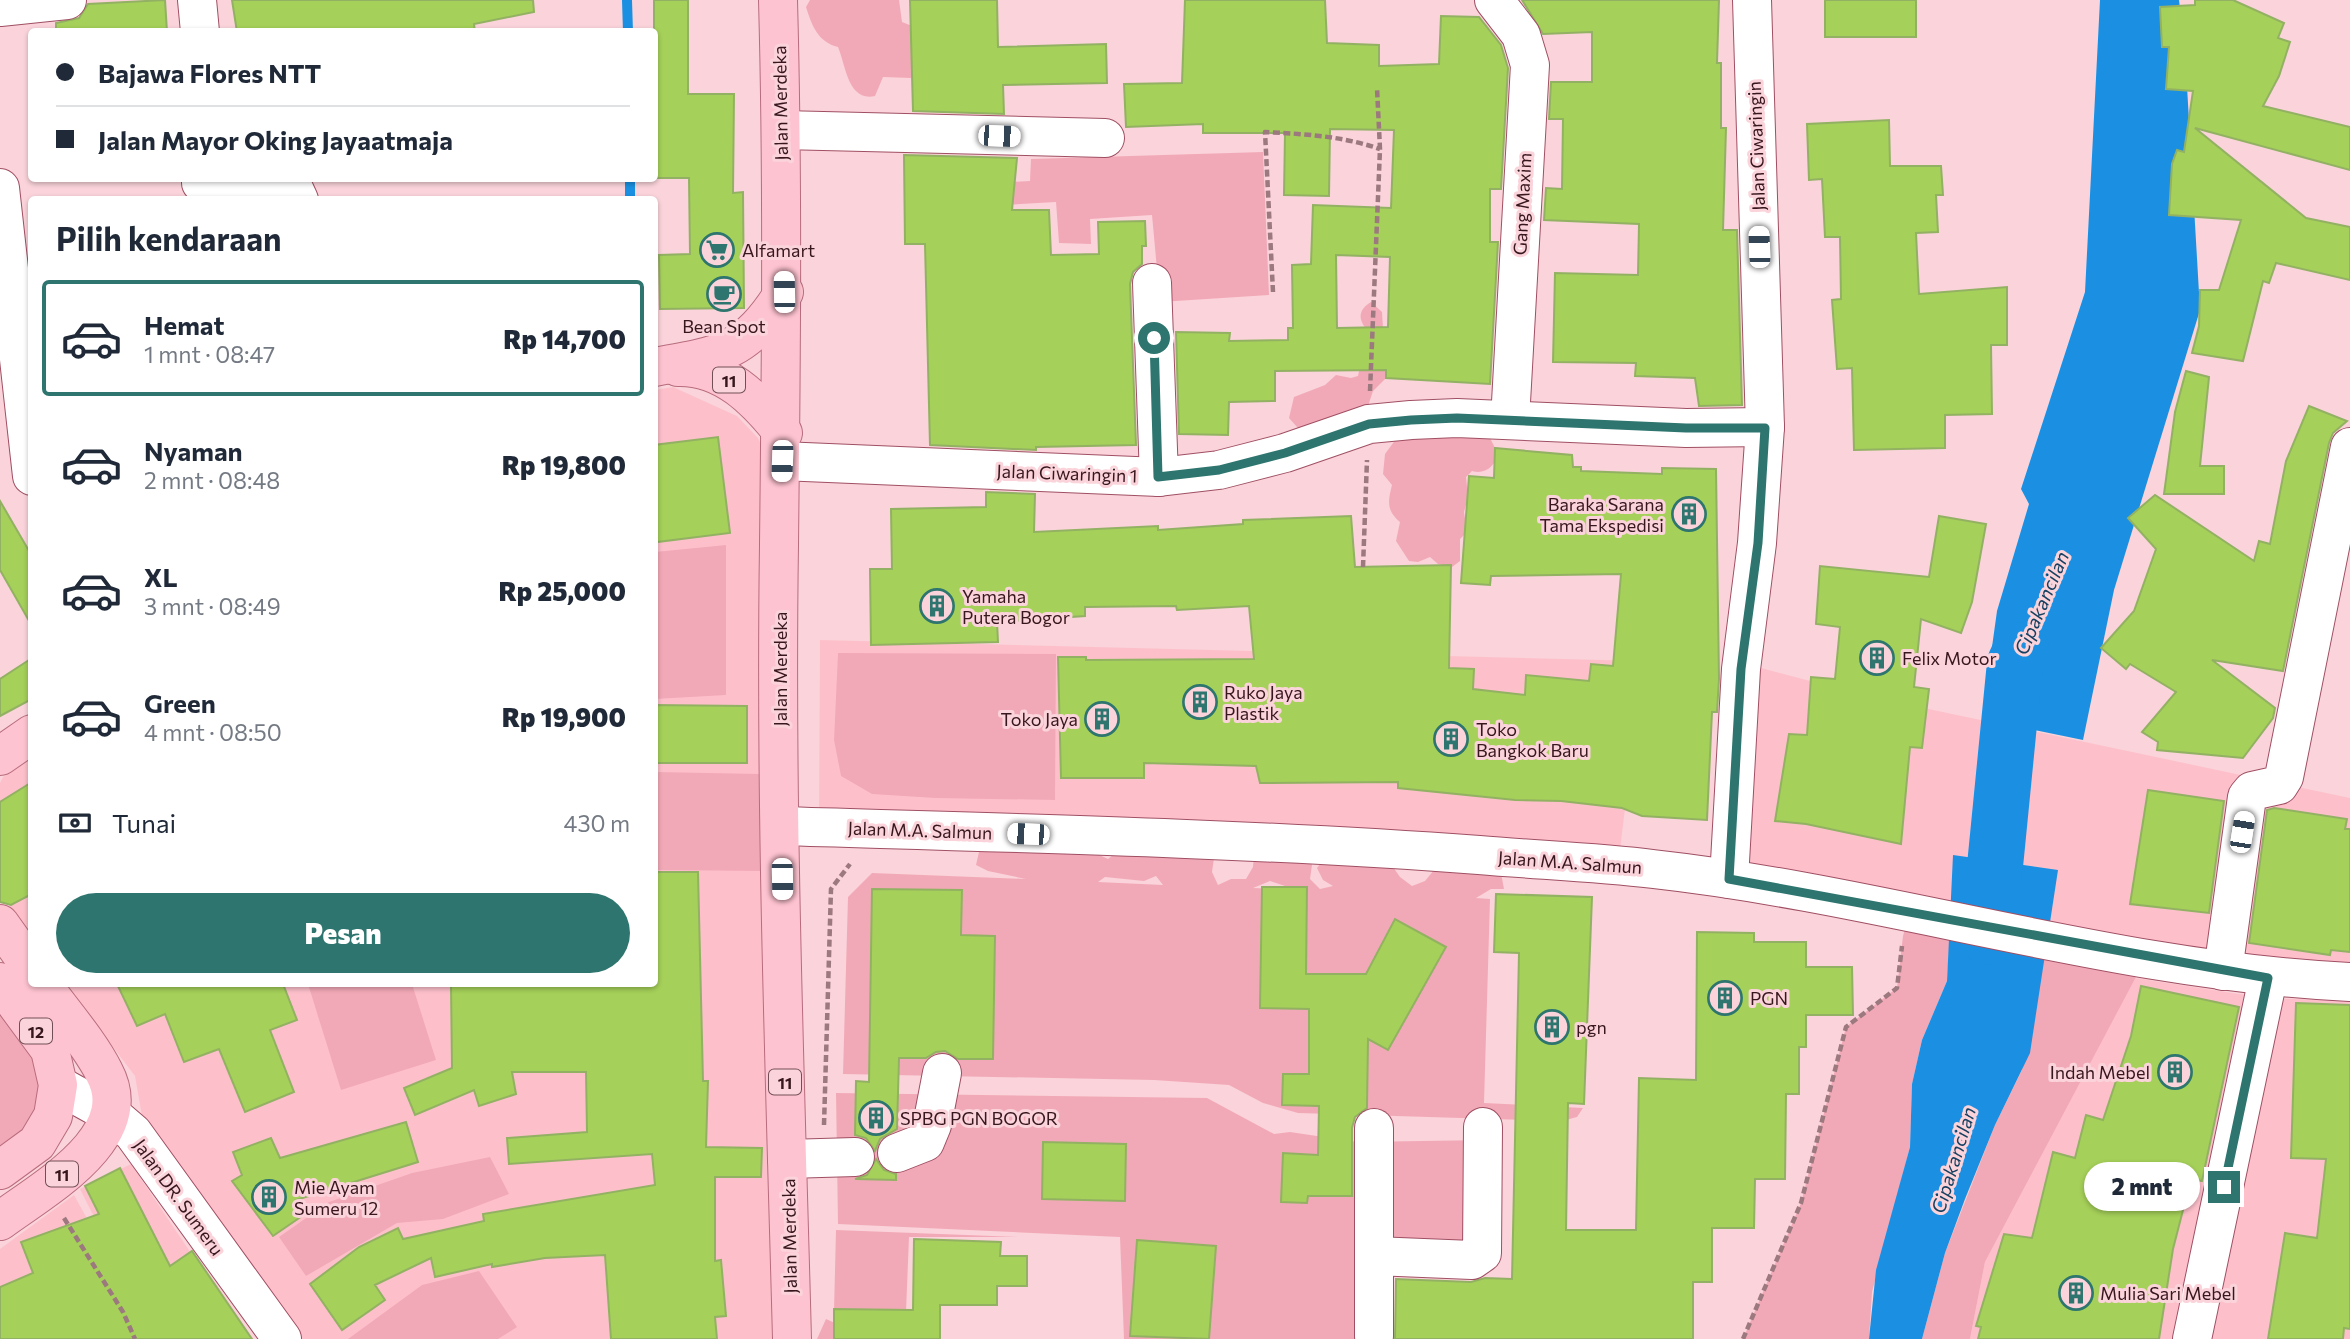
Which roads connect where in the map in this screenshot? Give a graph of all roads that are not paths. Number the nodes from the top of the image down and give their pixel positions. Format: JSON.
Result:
{"nodes":[{"id":1,"x":67,"y":0,"type":"edge"},
{"id":2,"x":197,"y":0,"type":"edge"},
{"id":3,"x":778,"y":0,"type":"edge"},
{"id":4,"x":1494,"y":0,"type":"edge"},
{"id":5,"x":1752,"y":0,"type":"edge"},
{"id":6,"x":0,"y":8,"type":"edge"},
{"id":7,"x":200,"y":28,"type":"edge"},
{"id":8,"x":782,"y":130,"type":"junction"},
{"id":9,"x":1105,"y":138,"type":"dead end"},
{"id":10,"x":201,"y":187,"type":"edge"},
{"id":11,"x":0,"y":188,"type":"edge"},
{"id":12,"x":297,"y":196,"type":"edge"},
{"id":13,"x":1152,"y":283,"type":"dead end"},
{"id":14,"x":784,"y":292,"type":"junction"},
{"id":15,"x":24,"y":343,"type":"edge"},
{"id":16,"x":658,"y":366,"type":"edge"},
{"id":17,"x":658,"y":367,"type":"edge"},
{"id":18,"x":1510,"y":420,"type":"junction"},
{"id":19,"x":1765,"y":428,"type":"junction"},
{"id":20,"x":782,"y":447,"type":"junction"},
{"id":21,"x":2350,"y":447,"type":"edge"},
{"id":22,"x":28,"y":454,"type":"edge"},
{"id":23,"x":1158,"y":477,"type":"junction"},
{"id":24,"x":781,"y":826,"type":"junction"},
{"id":25,"x":1729,"y":879,"type":"junction"},
{"id":26,"x":0,"y":924,"type":"edge"},
{"id":27,"x":28,"y":963,"type":"edge"},
{"id":28,"x":2223,"y":971,"type":"junction"},
{"id":29,"x":2268,"y":978,"type":"junction"},
{"id":30,"x":0,"y":982,"type":"edge"},
{"id":31,"x":2350,"y":982,"type":"edge"},
{"id":32,"x":44,"y":987,"type":"edge"},
{"id":33,"x":942,"y":1073,"type":"dead end"},
{"id":34,"x":58,"y":1085,"type":"junction"},
{"id":35,"x":111,"y":1115,"type":"junction"},
{"id":36,"x":1483,"y":1127,"type":"dead end"},
{"id":37,"x":1374,"y":1128,"type":"dead end"},
{"id":38,"x":897,"y":1153,"type":"dead end"},
{"id":39,"x":0,"y":1170,"type":"edge"},
{"id":40,"x":0,"y":1221,"type":"edge"},
{"id":41,"x":1374,"y":1256,"type":"junction"},
{"id":42,"x":1374,"y":1336,"type":"dead end"},
{"id":43,"x":282,"y":1339,"type":"edge"},
{"id":44,"x":792,"y":1339,"type":"edge"},
{"id":45,"x":2192,"y":1339,"type":"edge"}],
"edges":[{"from":1,"to":6,"type":"street"},
{"from":2,"to":7,"type":"street"},
{"from":3,"to":8,"type":"main road","name":"Jalan Merdeka"},
{"from":4,"to":18,"type":"street","name":"Gang Maxim"},
{"from":5,"to":19,"type":"street","name":"Jalan Ciwaringin"},
{"from":8,"to":9,"type":"street"},
{"from":8,"to":14,"type":"main road","name":"Jalan Merdeka"},
{"from":10,"to":12,"type":"street"},
{"from":11,"to":15,"type":"street"},
{"from":13,"to":23,"type":"street"},
{"from":14,"to":16,"type":"main road"},
{"from":14,"to":20,"type":"main road","name":"Jalan Merdeka"},
{"from":15,"to":22,"type":"street"},
{"from":17,"to":20,"type":"main road","number":"11"},
{"from":18,"to":19,"type":"street","name":"Jalan Ciwaringin 1"},
{"from":18,"to":23,"type":"street","name":"Jalan Ciwaringin 1"},
{"from":19,"to":25,"type":"street","name":"Jalan Ciwaringin"},
{"from":20,"to":23,"type":"street","name":"Jalan Ciwaringin 1"},
{"from":20,"to":24,"type":"main road","name":"Jalan Merdeka","number":"11"},
{"from":21,"to":28,"type":"street"},
{"from":24,"to":25,"type":"street","name":"Jalan M.A. Salmun"},
{"from":24,"to":44,"type":"main road","name":"Jalan Merdeka","number":"11"},
{"from":25,"to":28,"type":"street","name":"Jalan M.A. Salmun"},
{"from":26,"to":27,"type":"main road"},
{"from":28,"to":29,"type":"street","name":"Jalan M.A. Salmun"},
{"from":29,"to":31,"type":"street","name":"Jalan M.A. Salmun"},
{"from":29,"to":45,"type":"street"},
{"from":30,"to":34,"type":"main road","number":"12"},
{"from":32,"to":35,"type":"main road"},
{"from":33,"to":38,"type":"street"},
{"from":34,"to":35,"type":"street","name":"Jalan DR. Sumeru"},
{"from":34,"to":39,"type":"main road","number":"11"},
{"from":35,"to":40,"type":"main road","number":"11"},
{"from":35,"to":43,"type":"street","name":"Jalan DR. Sumeru"},
{"from":36,"to":41,"type":"street"},
{"from":37,"to":41,"type":"street"},
{"from":41,"to":42,"type":"street"}]}
